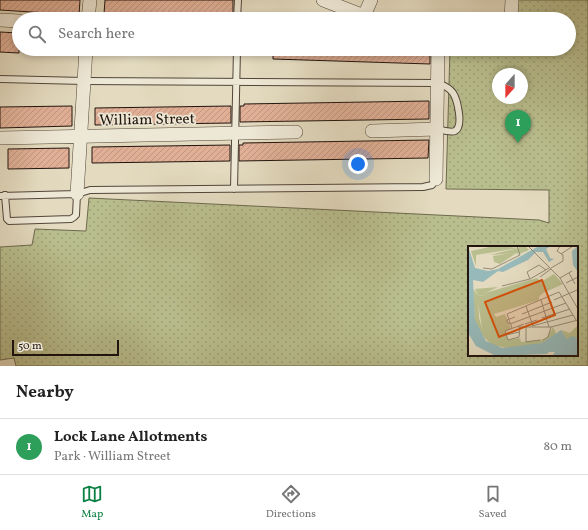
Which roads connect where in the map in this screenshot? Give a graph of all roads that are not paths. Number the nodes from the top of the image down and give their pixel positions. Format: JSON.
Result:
{"nodes":[{"id":1,"x":90,"y":0,"type":"edge"},
{"id":2,"x":238,"y":0,"type":"edge"},
{"id":3,"x":323,"y":0,"type":"edge"},
{"id":4,"x":371,"y":0,"type":"edge"},
{"id":5,"x":512,"y":0,"type":"edge"},
{"id":6,"x":89,"y":12,"type":"edge"},
{"id":7,"x":237,"y":12,"type":"edge"},
{"id":8,"x":355,"y":12,"type":"edge"},
{"id":9,"x":369,"y":12,"type":"edge"},
{"id":10,"x":511,"y":12,"type":"edge"},
{"id":11,"x":0,"y":20,"type":"edge"},
{"id":12,"x":12,"y":21,"type":"edge"},
{"id":13,"x":86,"y":56,"type":"edge"},
{"id":14,"x":237,"y":56,"type":"edge"},
{"id":15,"x":438,"y":56,"type":"edge"},
{"id":16,"x":0,"y":79,"type":"edge"},
{"id":17,"x":84,"y":81,"type":"junction"},
{"id":18,"x":236,"y":82,"type":"junction"},
{"id":19,"x":438,"y":82,"type":"junction"},
{"id":20,"x":437,"y":129,"type":"junction"},
{"id":21,"x":372,"y":131,"type":"dead end"},
{"id":22,"x":296,"y":132,"type":"dead end"},
{"id":23,"x":235,"y":134,"type":"junction"},
{"id":24,"x":80,"y":137,"type":"junction"},
{"id":25,"x":0,"y":138,"type":"edge"},
{"id":26,"x":436,"y":179,"type":"joint"},
{"id":27,"x":234,"y":189,"type":"junction"},
{"id":28,"x":77,"y":194,"type":"junction"},
{"id":29,"x":3,"y":196,"type":"edge"}],
"edges":[{"from":1,"to":6,"type":"street"},
{"from":2,"to":7,"type":"lane"},
{"from":3,"to":8,"type":"street"},
{"from":4,"to":9,"type":"street"},
{"from":5,"to":10,"type":"street"},
{"from":11,"to":12,"type":"street"},
{"from":13,"to":17,"type":"street"},
{"from":14,"to":18,"type":"lane"},
{"from":15,"to":19,"type":"street"},
{"from":16,"to":17,"type":"lane"},
{"from":17,"to":18,"type":"lane"},
{"from":17,"to":24,"type":"street"},
{"from":18,"to":19,"type":"lane"},
{"from":18,"to":23,"type":"lane"},
{"from":19,"to":20,"type":"street"},
{"from":19,"to":20,"type":"lane"},
{"from":20,"to":21,"type":"street"},
{"from":20,"to":26,"type":"street"},
{"from":22,"to":23,"type":"street","name":"William Street"},
{"from":23,"to":24,"type":"street","name":"William Street"},
{"from":23,"to":27,"type":"lane"},
{"from":24,"to":25,"type":"street","name":"William Street"},
{"from":24,"to":28,"type":"street"},
{"from":26,"to":27,"type":"lane"},
{"from":27,"to":28,"type":"lane"},
{"from":28,"to":29,"type":"lane"},
{"from":28,"to":29,"type":"lane"}]}
